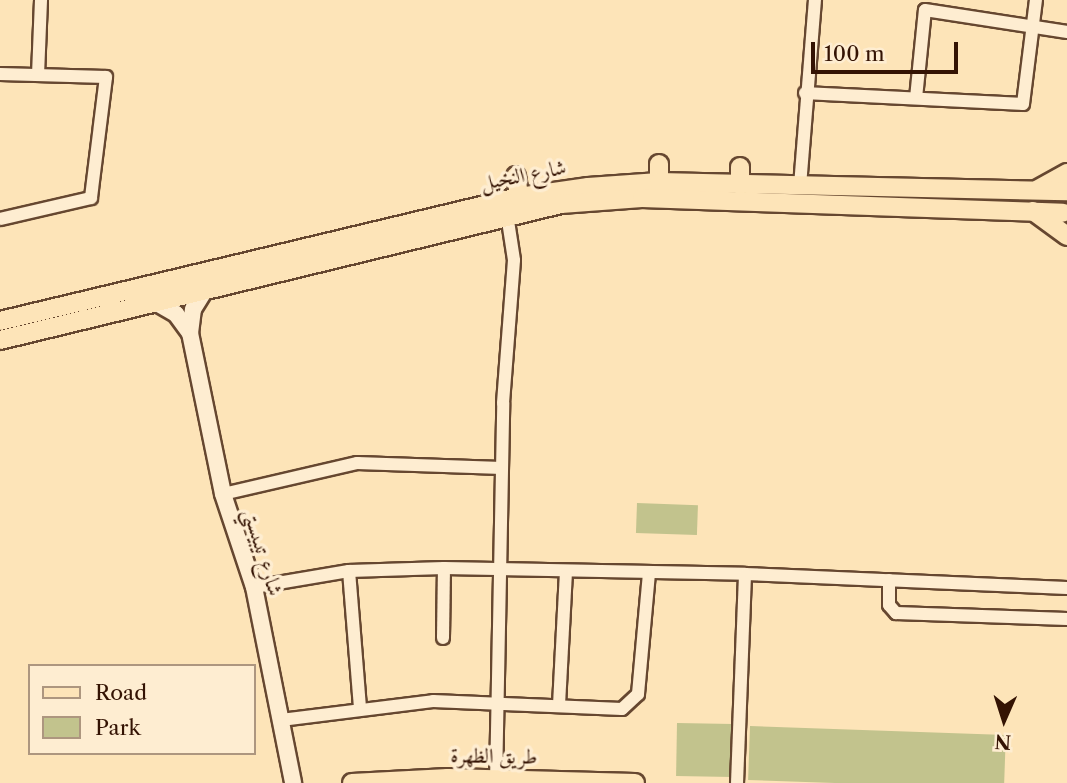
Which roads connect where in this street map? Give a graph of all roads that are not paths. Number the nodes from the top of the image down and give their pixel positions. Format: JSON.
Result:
{"nodes":[{"id":1,"x":41,"y":0,"type":"edge"},
{"id":2,"x":815,"y":0,"type":"edge"},
{"id":3,"x":1036,"y":0,"type":"edge"},
{"id":4,"x":926,"y":5,"type":"edge"},
{"id":5,"x":1031,"y":26,"type":"junction"},
{"id":6,"x":1067,"y":32,"type":"edge"},
{"id":7,"x":0,"y":74,"type":"edge"},
{"id":8,"x":38,"y":75,"type":"junction"},
{"id":9,"x":805,"y":93,"type":"junction"},
{"id":10,"x":916,"y":97,"type":"junction"},
{"id":11,"x":1067,"y":173,"type":"edge"},
{"id":12,"x":516,"y":176,"type":"dead end"},
{"id":13,"x":800,"y":186,"type":"junction"},
{"id":14,"x":1067,"y":191,"type":"edge"},
{"id":15,"x":1024,"y":192,"type":"junction"},
{"id":16,"x":516,"y":207,"type":"junction"},
{"id":17,"x":1033,"y":211,"type":"junction"},
{"id":18,"x":1065,"y":216,"type":"edge"},
{"id":19,"x":0,"y":219,"type":"edge"},
{"id":20,"x":1067,"y":236,"type":"edge"},
{"id":21,"x":266,"y":266,"type":"junction"},
{"id":22,"x":205,"y":290,"type":"junction"},
{"id":23,"x":157,"y":303,"type":"junction"},
{"id":24,"x":0,"y":321,"type":"edge"},
{"id":25,"x":190,"y":333,"type":"junction"},
{"id":26,"x":0,"y":341,"type":"edge"},
{"id":27,"x":502,"y":468,"type":"junction"},
{"id":28,"x":223,"y":494,"type":"junction"},
{"id":29,"x":444,"y":568,"type":"junction"},
{"id":30,"x":503,"y":570,"type":"junction"},
{"id":31,"x":349,"y":571,"type":"junction"},
{"id":32,"x":566,"y":573,"type":"junction"},
{"id":33,"x":649,"y":574,"type":"junction"},
{"id":34,"x":745,"y":574,"type":"junction"},
{"id":35,"x":889,"y":580,"type":"junction"},
{"id":36,"x":254,"y":587,"type":"junction"},
{"id":37,"x":1067,"y":588,"type":"edge"},
{"id":38,"x":1067,"y":619,"type":"edge"},
{"id":39,"x":443,"y":638,"type":"dead end"},
{"id":40,"x":498,"y":702,"type":"junction"},
{"id":41,"x":558,"y":705,"type":"junction"},
{"id":42,"x":360,"y":707,"type":"junction"},
{"id":43,"x":281,"y":720,"type":"junction"},
{"id":44,"x":496,"y":780,"type":"edge"},
{"id":45,"x":293,"y":783,"type":"edge"},
{"id":46,"x":352,"y":783,"type":"edge"},
{"id":47,"x":635,"y":783,"type":"edge"},
{"id":48,"x":737,"y":783,"type":"edge"}],
"edges":[{"from":1,"to":8,"type":"street"},
{"from":2,"to":9,"type":"street"},
{"from":3,"to":5,"type":"street"},
{"from":4,"to":5,"type":"street"},
{"from":4,"to":10,"type":"street"},
{"from":5,"to":6,"type":"street"},
{"from":5,"to":10,"type":"street"},
{"from":7,"to":8,"type":"street"},
{"from":8,"to":19,"type":"street"},
{"from":9,"to":10,"type":"street"},
{"from":9,"to":13,"type":"street"},
{"from":11,"to":15,"type":"main road"},
{"from":12,"to":16,"type":"main road"},
{"from":13,"to":15,"type":"main road","name":"شارع النخيل"},
{"from":13,"to":16,"type":"main road","name":"شارع النخيل"},
{"from":14,"to":15,"type":"main road","name":"شارع النخيل"},
{"from":14,"to":18,"type":"main road"},
{"from":16,"to":17,"type":"main road","name":"شارع النخيل"},
{"from":16,"to":21,"type":"main road","name":"شارع النخيل"},
{"from":16,"to":27,"type":"street"},
{"from":17,"to":18,"type":"main road","name":"شارع النخيل"},
{"from":17,"to":20,"type":"main road"},
{"from":21,"to":22,"type":"main road","name":"شارع النخيل"},
{"from":21,"to":24,"type":"main road","name":"شارع النخيل"},
{"from":22,"to":23,"type":"main road","name":"شارع النخيل"},
{"from":22,"to":25,"type":"main road"},
{"from":23,"to":25,"type":"main road"},
{"from":23,"to":26,"type":"main road","name":"شارع النخيل"},
{"from":25,"to":28,"type":"main road","name":"شارع تيبيستي"},
{"from":27,"to":28,"type":"street"},
{"from":27,"to":30,"type":"street"},
{"from":28,"to":36,"type":"main road","name":"شارع تيبيستي"},
{"from":29,"to":30,"type":"street"},
{"from":29,"to":31,"type":"street"},
{"from":29,"to":39,"type":"street"},
{"from":30,"to":32,"type":"street"},
{"from":30,"to":40,"type":"street"},
{"from":31,"to":36,"type":"street"},
{"from":31,"to":42,"type":"street"},
{"from":32,"to":33,"type":"street"},
{"from":32,"to":41,"type":"street"},
{"from":33,"to":34,"type":"street"},
{"from":33,"to":41,"type":"street"},
{"from":34,"to":35,"type":"street"},
{"from":34,"to":48,"type":"street"},
{"from":35,"to":37,"type":"street"},
{"from":35,"to":38,"type":"street"},
{"from":36,"to":43,"type":"main road","name":"شارع تيبيستي"},
{"from":40,"to":41,"type":"street"},
{"from":40,"to":42,"type":"street"},
{"from":40,"to":44,"type":"street"},
{"from":42,"to":43,"type":"street"},
{"from":43,"to":45,"type":"main road","name":"شارع تيبيستي"},
{"from":44,"to":46,"type":"main road","name":"طريق الظهرة"},
{"from":44,"to":47,"type":"main road","name":"طريق الظهرة"}]}
